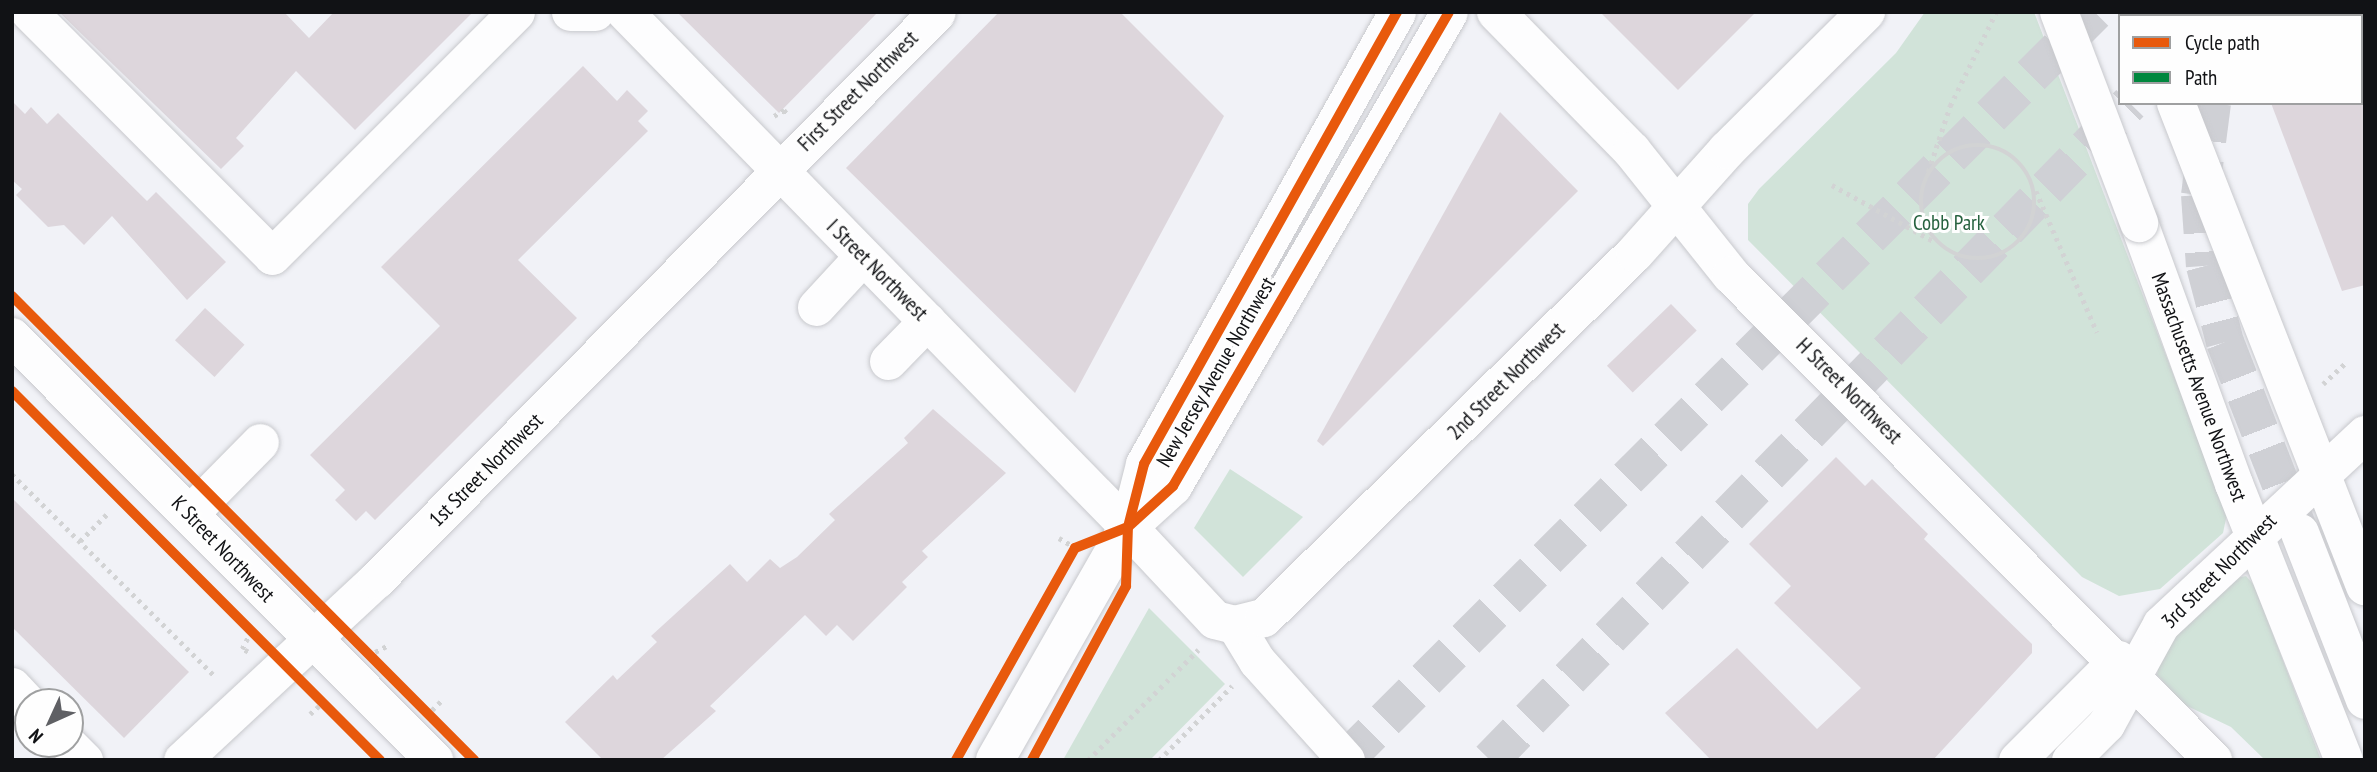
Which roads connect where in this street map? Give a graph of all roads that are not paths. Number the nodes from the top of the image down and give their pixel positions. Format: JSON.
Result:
{"nodes":[{"id":1,"x":29,"y":12,"type":"edge"},
{"id":2,"x":516,"y":12,"type":"edge"},
{"id":3,"x":570,"y":12,"type":"edge"},
{"id":4,"x":595,"y":12,"type":"edge"},
{"id":5,"x":625,"y":12,"type":"edge"},
{"id":6,"x":937,"y":12,"type":"edge"},
{"id":7,"x":1397,"y":12,"type":"edge"},
{"id":8,"x":1448,"y":12,"type":"edge"},
{"id":9,"x":1496,"y":12,"type":"edge"},
{"id":10,"x":1866,"y":12,"type":"edge"},
{"id":11,"x":2059,"y":12,"type":"edge"},
{"id":12,"x":2177,"y":105,"type":"edge"},
{"id":13,"x":780,"y":171,"type":"junction"},
{"id":14,"x":1676,"y":206,"type":"junction"},
{"id":15,"x":863,"y":257,"type":"junction"},
{"id":16,"x":816,"y":307,"type":"dead end"},
{"id":17,"x":927,"y":321,"type":"junction"},
{"id":18,"x":17,"y":352,"type":"edge"},
{"id":19,"x":888,"y":361,"type":"dead end"},
{"id":20,"x":2365,"y":433,"type":"edge"},
{"id":21,"x":260,"y":442,"type":"dead end"},
{"id":22,"x":2321,"y":473,"type":"junction"},
{"id":23,"x":2336,"y":513,"type":"junction"},
{"id":24,"x":189,"y":514,"type":"junction"},
{"id":25,"x":1128,"y":527,"type":"junction"},
{"id":26,"x":2255,"y":533,"type":"junction"},
{"id":27,"x":2300,"y":533,"type":"tunnel mouth"},
{"id":28,"x":2365,"y":542,"type":"edge"},
{"id":29,"x":2365,"y":586,"type":"edge"},
{"id":30,"x":1235,"y":625,"type":"junction"},
{"id":31,"x":322,"y":628,"type":"junction"},
{"id":32,"x":2125,"y":667,"type":"junction"},
{"id":33,"x":2365,"y":700,"type":"edge"},
{"id":34,"x":182,"y":760,"type":"edge"},
{"id":35,"x":434,"y":760,"type":"edge"},
{"id":36,"x":995,"y":760,"type":"edge"},
{"id":37,"x":1346,"y":760,"type":"edge"},
{"id":38,"x":2017,"y":760,"type":"edge"},
{"id":39,"x":2070,"y":760,"type":"edge"},
{"id":40,"x":2213,"y":760,"type":"edge"},
{"id":41,"x":2344,"y":760,"type":"edge"}],
"edges":[{"from":1,"to":2,"type":"street"},
{"from":3,"to":4,"type":"street"},
{"from":5,"to":13,"type":"street","name":"I Street Northwest"},
{"from":6,"to":13,"type":"street","name":"First Street Northwest"},
{"from":7,"to":25,"type":"street","name":"New Jersey Avenue Northwest"},
{"from":8,"to":25,"type":"street","name":"New Jersey Avenue Northwest"},
{"from":9,"to":14,"type":"main road","name":"H Street Northwest"},
{"from":10,"to":14,"type":"main road","name":"2nd Street Northwest"},
{"from":11,"to":26,"type":"main road","name":"Massachusetts Avenue Northwest","bridge":true},
{"from":12,"to":22,"type":"main road"},
{"from":13,"to":15,"type":"street","name":"I Street Northwest"},
{"from":13,"to":31,"type":"street","name":"1st Street Northwest"},
{"from":14,"to":30,"type":"main road","name":"2nd Street Northwest"},
{"from":14,"to":32,"type":"main road","name":"H Street Northwest"},
{"from":15,"to":16,"type":"street"},
{"from":15,"to":17,"type":"street","name":"I Street Northwest"},
{"from":17,"to":19,"type":"street"},
{"from":17,"to":25,"type":"street","name":"I Street Northwest"},
{"from":18,"to":24,"type":"main road","name":"K Street Northwest"},
{"from":20,"to":22,"type":"street","name":"3rd Street Northwest"},
{"from":21,"to":24,"type":"street"},
{"from":22,"to":23,"type":"main road"},
{"from":22,"to":26,"type":"street","name":"3rd Street Northwest"},
{"from":23,"to":28,"type":"main road"},
{"from":23,"to":29,"type":"main road"},
{"from":24,"to":31,"type":"main road","name":"K Street Northwest"},
{"from":25,"to":30,"type":"main road"},
{"from":25,"to":36,"type":"main road","name":"New Jersey Avenue Northwest"},
{"from":26,"to":32,"type":"street","name":"3rd Street Northwest"},
{"from":26,"to":41,"type":"main road","name":"Massachusetts Avenue Northwest"},
{"from":27,"to":33,"type":"main road"},
{"from":30,"to":37,"type":"street"},
{"from":31,"to":34,"type":"street","name":"1st Street Northwest"},
{"from":31,"to":35,"type":"main road","name":"K Street Northwest"},
{"from":32,"to":38,"type":"street","name":"3rd Street Northwest"},
{"from":32,"to":39,"type":"street","name":"3rd Street Northwest"},
{"from":32,"to":40,"type":"main road","name":"H Street Northwest"}]}
